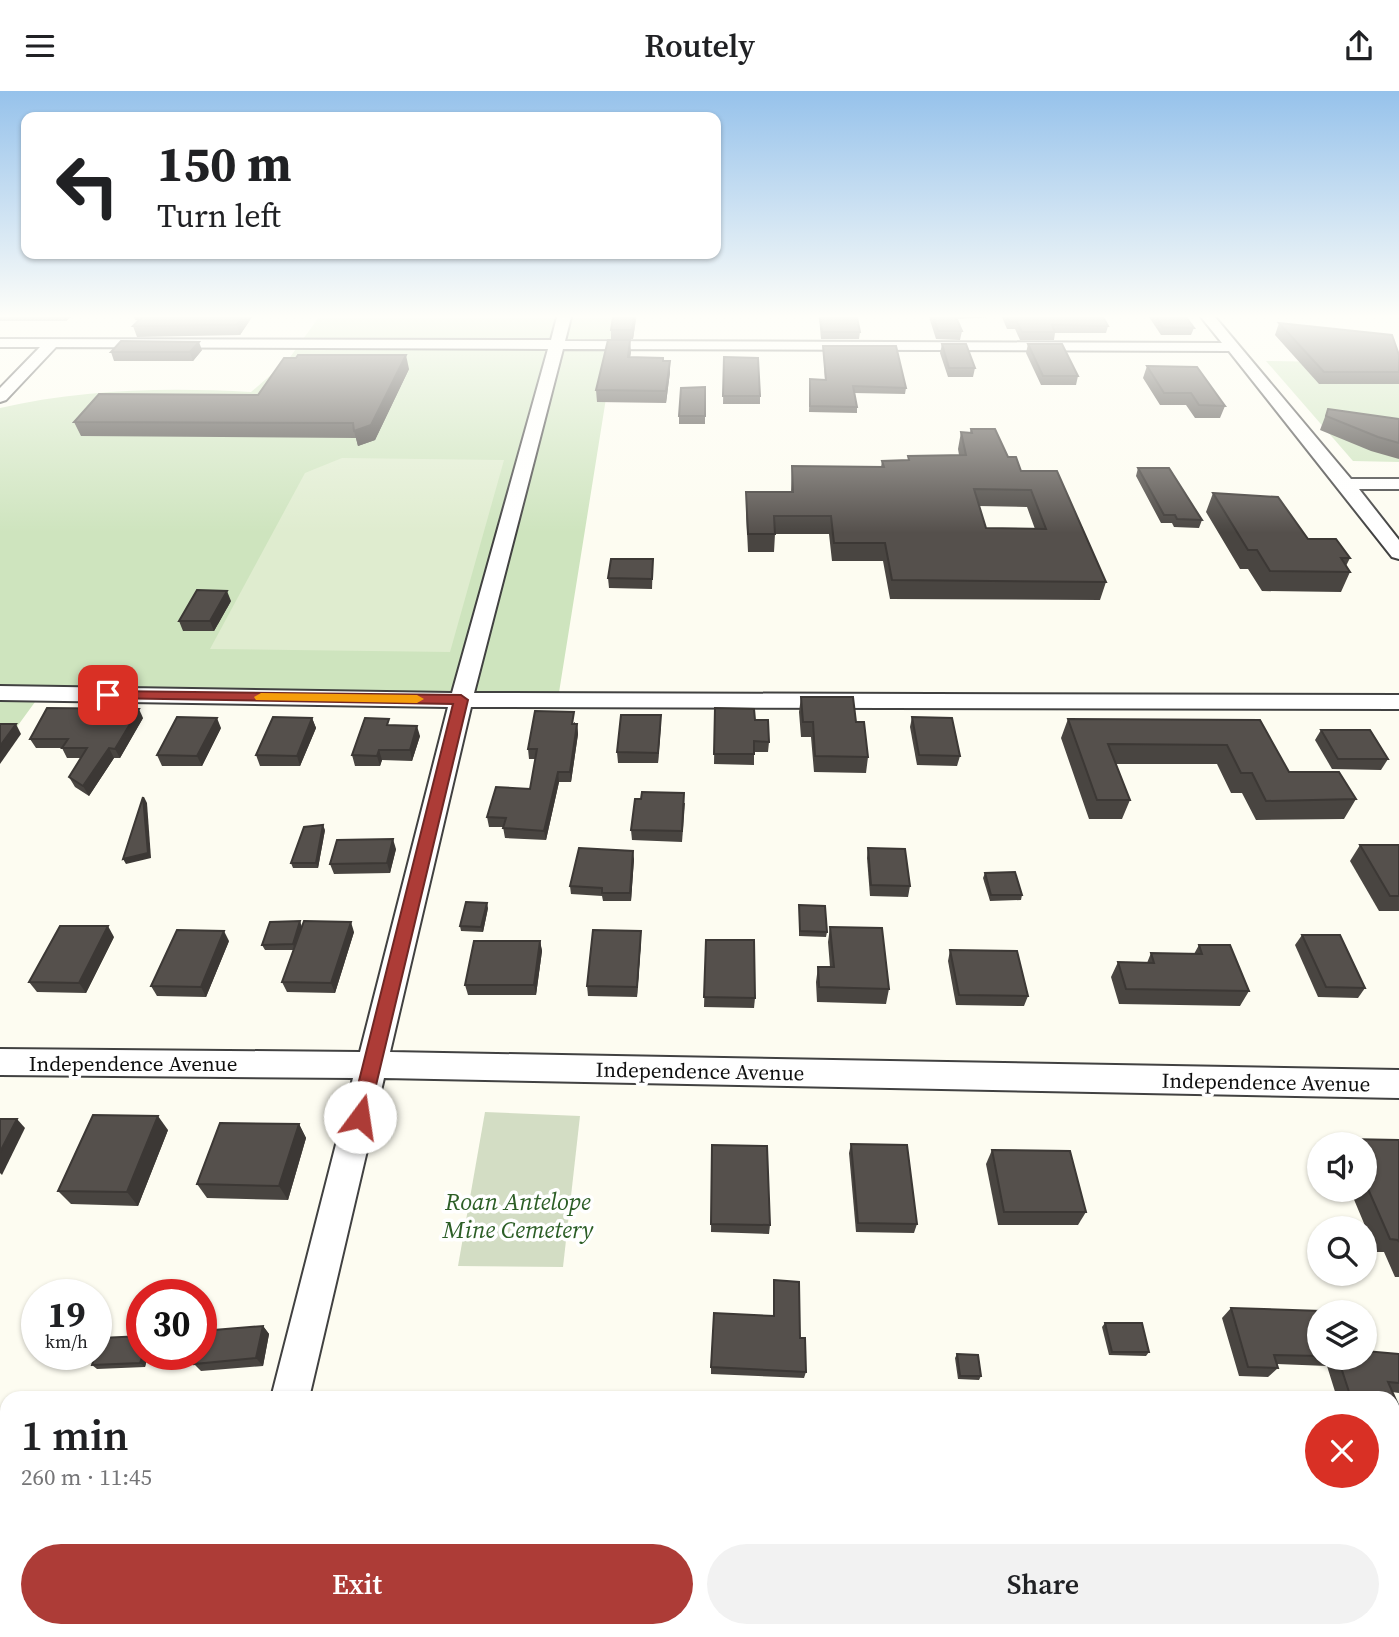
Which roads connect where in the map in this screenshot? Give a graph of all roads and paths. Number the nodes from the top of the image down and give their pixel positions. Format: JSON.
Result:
{"nodes":[{"id":1,"x":544,"y":389,"type":"edge"},
{"id":2,"x":1268,"y":389,"type":"edge"},
{"id":3,"x":0,"y":405,"type":"edge"},
{"id":4,"x":17,"y":408,"type":"dead end"},
{"id":5,"x":1346,"y":484,"type":"junction"},
{"id":6,"x":1399,"y":484,"type":"edge"},
{"id":7,"x":1399,"y":553,"type":"edge"},
{"id":8,"x":0,"y":693,"type":"edge"},
{"id":9,"x":461,"y":700,"type":"junction"},
{"id":10,"x":1399,"y":702,"type":"edge"},
{"id":11,"x":0,"y":1062,"type":"edge"},
{"id":12,"x":373,"y":1065,"type":"junction"},
{"id":13,"x":1399,"y":1084,"type":"edge"},
{"id":14,"x":292,"y":1391,"type":"edge"}],
"edges":[{"from":1,"to":9,"type":"street"},
{"from":2,"to":5,"type":"street"},
{"from":3,"to":4,"type":"street"},
{"from":5,"to":6,"type":"street"},
{"from":5,"to":7,"type":"street"},
{"from":8,"to":9,"type":"street"},
{"from":9,"to":10,"type":"street"},
{"from":9,"to":12,"type":"street"},
{"from":11,"to":12,"type":"street","name":"Independence Avenue"},
{"from":12,"to":13,"type":"street","name":"Independence Avenue"},
{"from":12,"to":14,"type":"street"}]}
